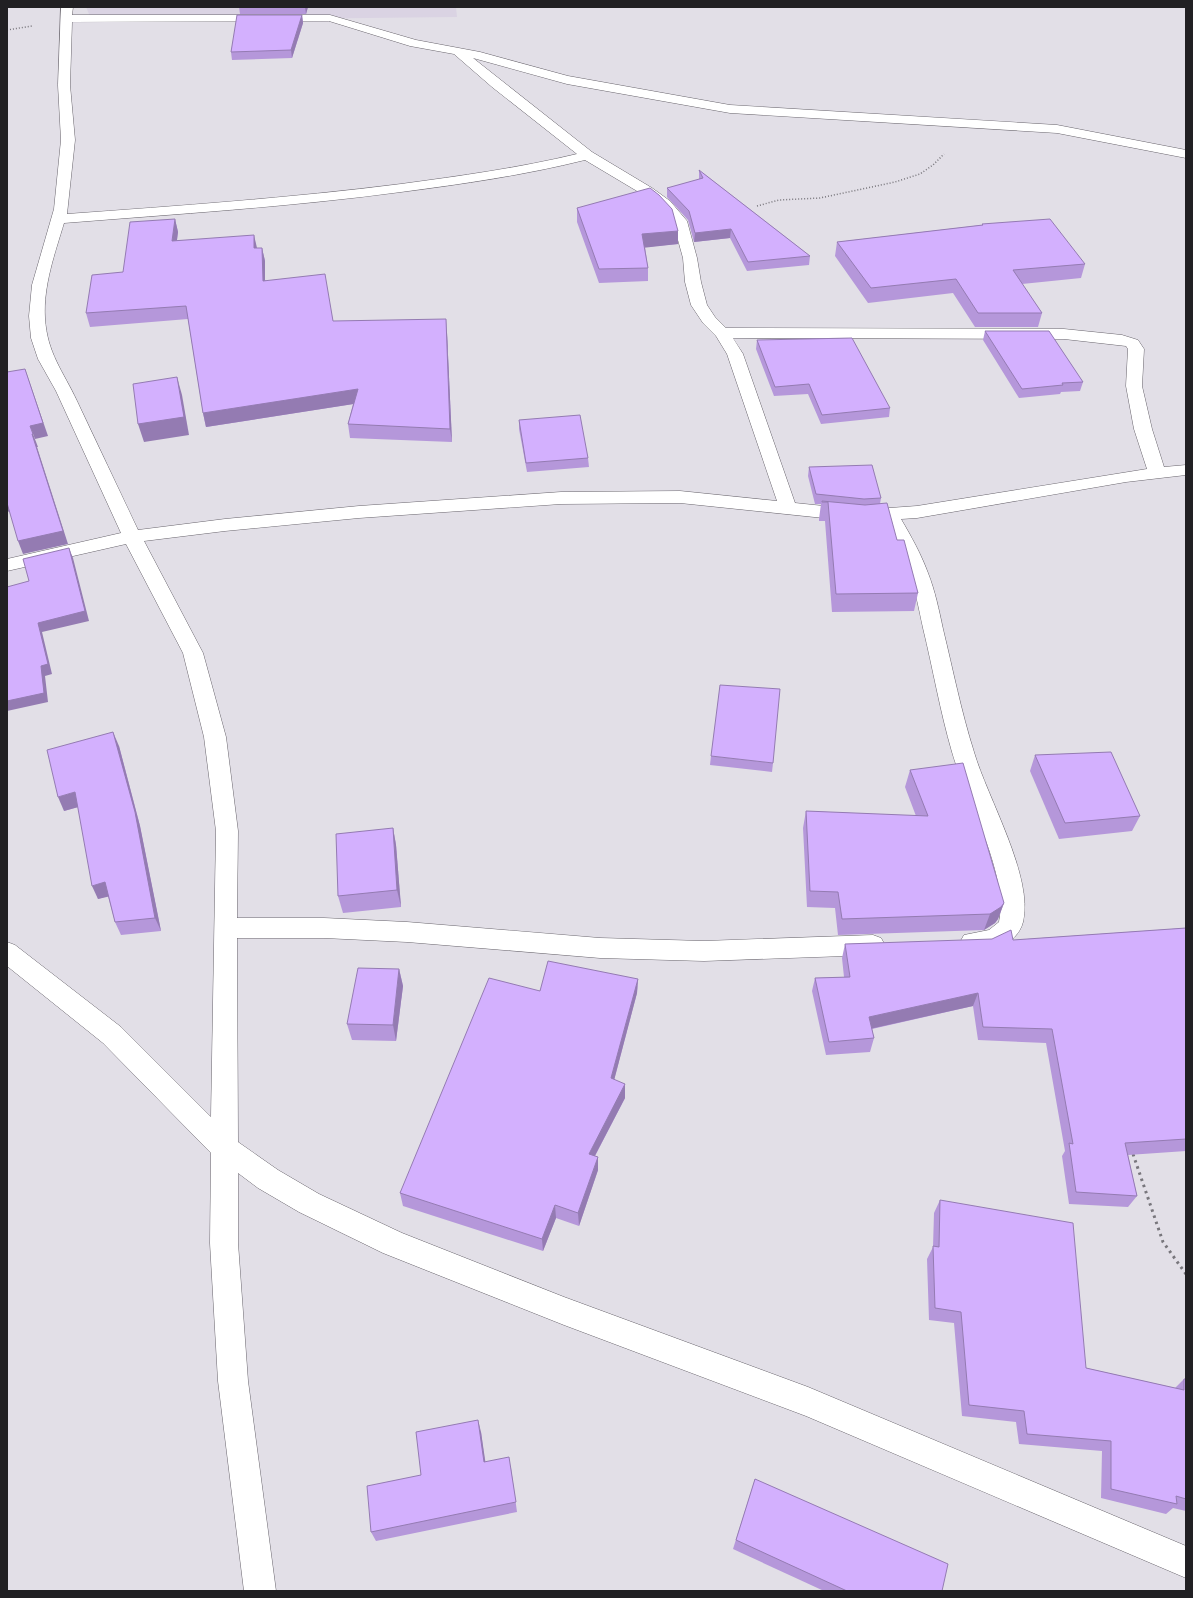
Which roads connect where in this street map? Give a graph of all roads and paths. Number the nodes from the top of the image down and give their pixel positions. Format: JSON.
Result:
{"nodes":[{"id":1,"x":67,"y":13,"type":"edge"},
{"id":2,"x":456,"y":51,"type":"junction"},
{"id":3,"x":962,"y":124,"type":"junction"},
{"id":4,"x":1186,"y":154,"type":"edge"},
{"id":5,"x":587,"y":155,"type":"junction"},
{"id":6,"x":757,"y":206,"type":"dead end"},
{"id":7,"x":58,"y":219,"type":"junction"},
{"id":8,"x":722,"y":333,"type":"junction"},
{"id":9,"x":1186,"y":470,"type":"edge"},
{"id":10,"x":1157,"y":472,"type":"junction"},
{"id":11,"x":788,"y":508,"type":"junction"},
{"id":12,"x":890,"y":515,"type":"junction"},
{"id":13,"x":132,"y":537,"type":"junction"},
{"id":14,"x":7,"y":565,"type":"edge"},
{"id":15,"x":225,"y":928,"type":"junction"},
{"id":16,"x":950,"y":942,"type":"edge"},
{"id":17,"x":896,"y":944,"type":"edge"},
{"id":18,"x":7,"y":952,"type":"edge"},
{"id":19,"x":224,"y":1149,"type":"junction"},
{"id":20,"x":1133,"y":1154,"type":"edge"},
{"id":21,"x":1186,"y":1274,"type":"edge"},
{"id":22,"x":1186,"y":1562,"type":"edge"},
{"id":23,"x":260,"y":1591,"type":"edge"}],
"edges":[{"from":1,"to":2,"type":"street"},
{"from":1,"to":7,"type":"street"},
{"from":2,"to":3,"type":"street"},
{"from":2,"to":5,"type":"street"},
{"from":3,"to":4,"type":"street"},
{"from":3,"to":6,"type":"path"},
{"from":5,"to":7,"type":"street"},
{"from":5,"to":8,"type":"street"},
{"from":7,"to":13,"type":"street"},
{"from":8,"to":10,"type":"street"},
{"from":8,"to":11,"type":"street"},
{"from":9,"to":10,"type":"street"},
{"from":10,"to":12,"type":"street"},
{"from":11,"to":12,"type":"street"},
{"from":11,"to":13,"type":"street"},
{"from":12,"to":16,"type":"street"},
{"from":13,"to":14,"type":"street"},
{"from":13,"to":15,"type":"street"},
{"from":15,"to":17,"type":"street"},
{"from":15,"to":19,"type":"street"},
{"from":18,"to":19,"type":"street"},
{"from":19,"to":22,"type":"street"},
{"from":19,"to":23,"type":"street"},
{"from":20,"to":21,"type":"path"}]}
